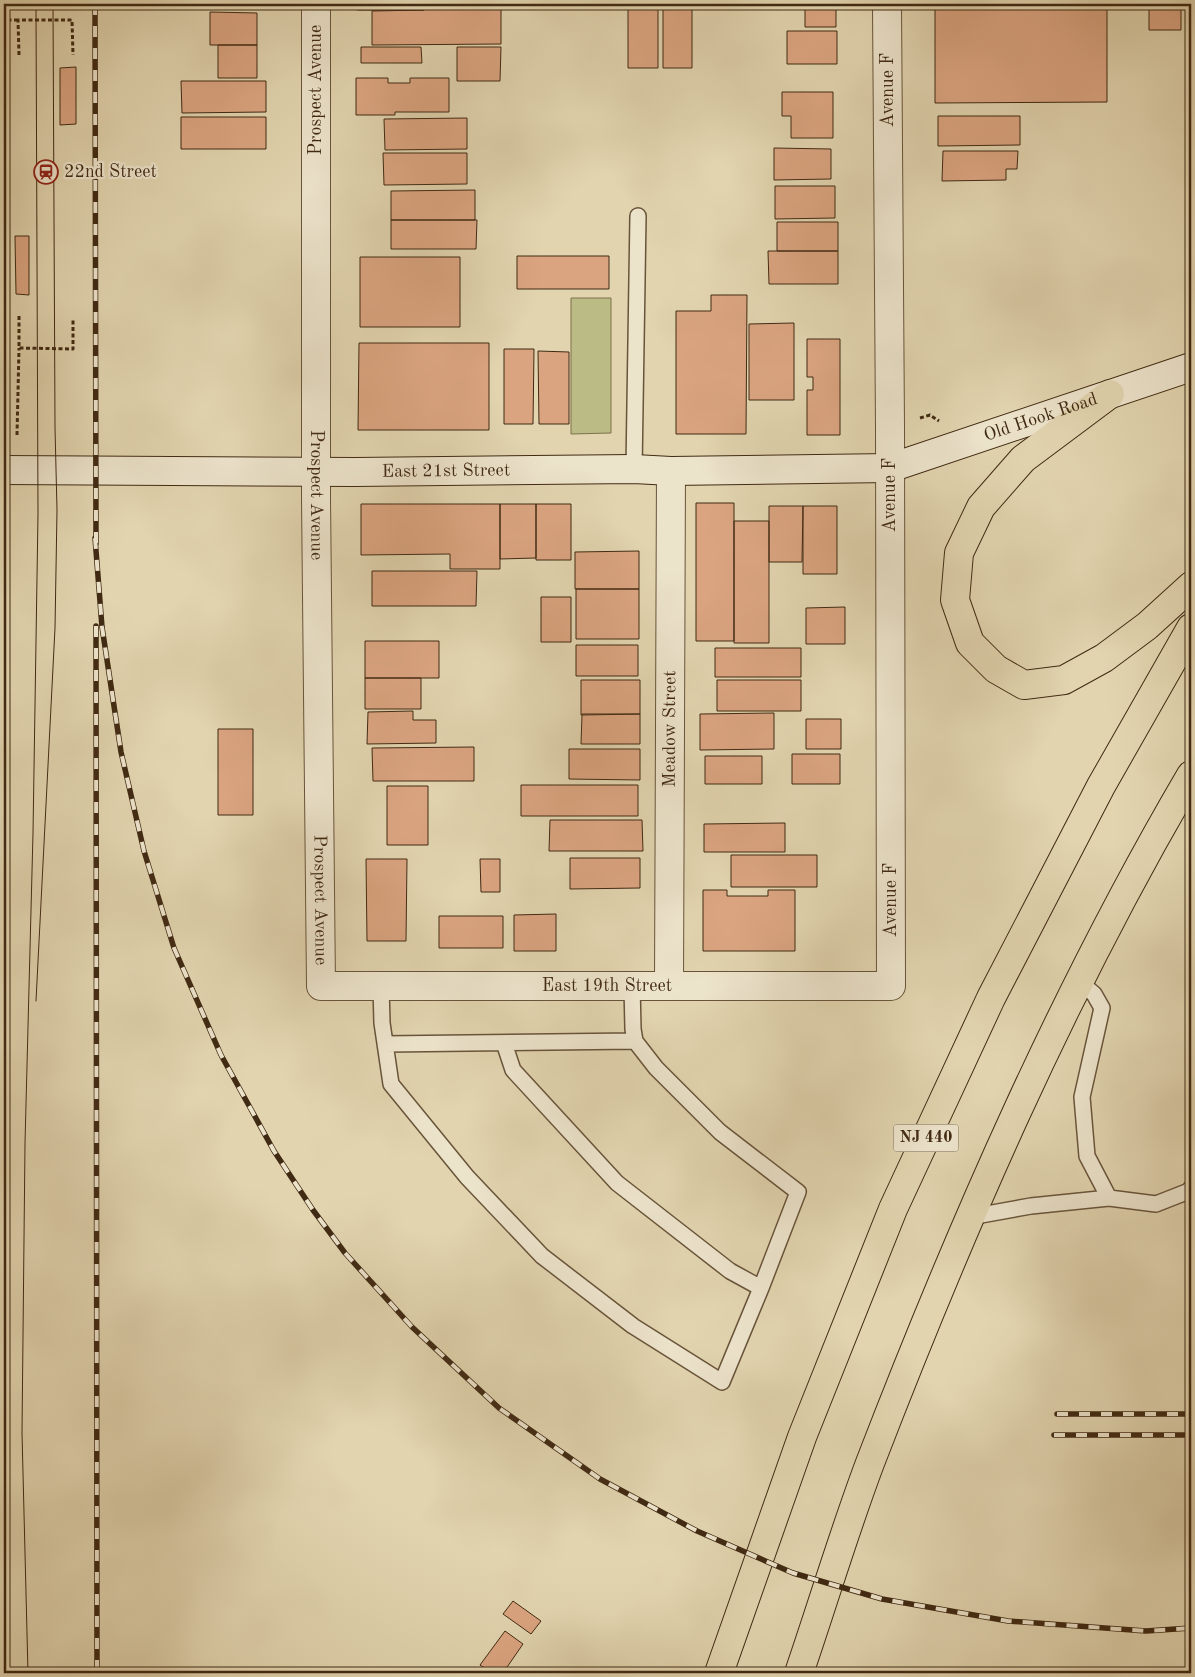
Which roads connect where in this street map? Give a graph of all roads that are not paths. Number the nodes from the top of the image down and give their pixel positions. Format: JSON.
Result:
{"nodes":[{"id":1,"x":316,"y":4,"type":"edge"},
{"id":2,"x":887,"y":4,"type":"edge"},
{"id":3,"x":638,"y":216,"type":"dead end"},
{"id":4,"x":1191,"y":367,"type":"edge"},
{"id":5,"x":1110,"y":394,"type":"junction"},
{"id":6,"x":890,"y":468,"type":"junction"},
{"id":7,"x":634,"y":469,"type":"junction"},
{"id":8,"x":4,"y":470,"type":"edge"},
{"id":9,"x":316,"y":471,"type":"junction"},
{"id":10,"x":671,"y":471,"type":"junction"},
{"id":11,"x":1191,"y":586,"type":"edge"},
{"id":12,"x":1191,"y":628,"type":"edge"},
{"id":13,"x":1191,"y":774,"type":"edge"},
{"id":14,"x":1080,"y":982,"type":"junction"},
{"id":15,"x":322,"y":986,"type":"joint"},
{"id":16,"x":381,"y":986,"type":"junction"},
{"id":17,"x":632,"y":986,"type":"junction"},
{"id":18,"x":669,"y":986,"type":"junction"},
{"id":19,"x":891,"y":986,"type":"joint"},
{"id":20,"x":635,"y":1041,"type":"junction"},
{"id":21,"x":504,"y":1043,"type":"junction"},
{"id":22,"x":385,"y":1044,"type":"junction"},
{"id":23,"x":1191,"y":1188,"type":"edge"},
{"id":24,"x":1109,"y":1198,"type":"junction"},
{"id":25,"x":970,"y":1217,"type":"junction"},
{"id":26,"x":761,"y":1288,"type":"junction"},
{"id":27,"x":719,"y":1673,"type":"edge"},
{"id":28,"x":799,"y":1673,"type":"edge"}],
"edges":[{"from":1,"to":9,"type":"street","name":"Prospect Avenue"},
{"from":2,"to":6,"type":"street","name":"Avenue F"},
{"from":3,"to":7,"type":"lane"},
{"from":4,"to":5,"type":"street","name":"Old Hook Road"},
{"from":5,"to":6,"type":"street","name":"Old Hook Road"},
{"from":5,"to":11,"type":"highway"},
{"from":6,"to":10,"type":"street","name":"East 21st Street"},
{"from":6,"to":19,"type":"street","name":"Avenue F"},
{"from":7,"to":9,"type":"street","name":"East 21st Street"},
{"from":7,"to":10,"type":"street","name":"East 21st Street"},
{"from":8,"to":9,"type":"street","name":"East 21st Street"},
{"from":9,"to":15,"type":"street","name":"Prospect Avenue"},
{"from":10,"to":18,"type":"street","name":"Meadow Street"},
{"from":12,"to":27,"type":"highway","number":"NJ 440"},
{"from":13,"to":14,"type":"highway"},
{"from":14,"to":24,"type":"lane"},
{"from":14,"to":25,"type":"highway"},
{"from":15,"to":16,"type":"street","name":"East 19th Street"},
{"from":16,"to":17,"type":"street","name":"East 19th Street"},
{"from":16,"to":22,"type":"lane"},
{"from":17,"to":18,"type":"street","name":"East 19th Street"},
{"from":17,"to":20,"type":"lane"},
{"from":18,"to":19,"type":"street","name":"East 19th Street"},
{"from":20,"to":21,"type":"lane"},
{"from":20,"to":26,"type":"lane"},
{"from":21,"to":22,"type":"lane"},
{"from":21,"to":26,"type":"lane"},
{"from":22,"to":26,"type":"lane"},
{"from":23,"to":24,"type":"lane"},
{"from":24,"to":25,"type":"lane"},
{"from":25,"to":28,"type":"highway"}]}
